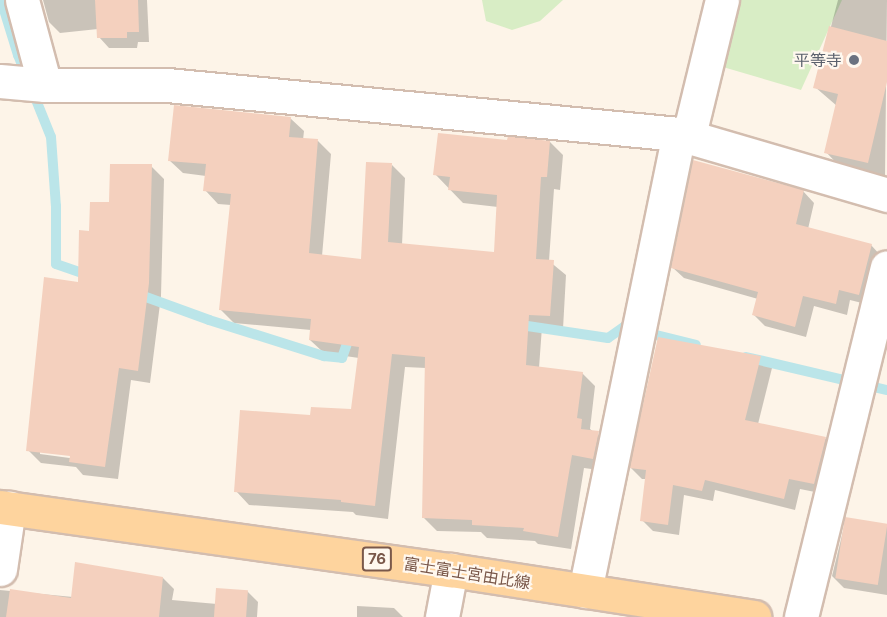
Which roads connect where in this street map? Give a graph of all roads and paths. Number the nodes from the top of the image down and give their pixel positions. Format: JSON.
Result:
{"nodes":[{"id":1,"x":22,"y":0,"type":"edge"},
{"id":2,"x":722,"y":0,"type":"edge"},
{"id":3,"x":0,"y":81,"type":"edge"},
{"id":4,"x":45,"y":85,"type":"junction"},
{"id":5,"x":684,"y":135,"type":"junction"},
{"id":6,"x":887,"y":195,"type":"edge"},
{"id":7,"x":887,"y":267,"type":"edge"},
{"id":8,"x":4,"y":507,"type":"edge"},
{"id":9,"x":0,"y":569,"type":"edge"},
{"id":10,"x":451,"y":570,"type":"junction"},
{"id":11,"x":585,"y":591,"type":"junction"},
{"id":12,"x":442,"y":617,"type":"edge"},
{"id":13,"x":754,"y":617,"type":"edge"},
{"id":14,"x":801,"y":617,"type":"edge"}],
"edges":[{"from":1,"to":4,"type":"street"},
{"from":2,"to":5,"type":"street"},
{"from":3,"to":4,"type":"street"},
{"from":4,"to":5,"type":"street"},
{"from":5,"to":6,"type":"street"},
{"from":5,"to":11,"type":"street"},
{"from":7,"to":14,"type":"street"},
{"from":8,"to":9,"type":"street"},
{"from":8,"to":10,"type":"main road","name":"富士富士宮由比線","number":"76"},
{"from":10,"to":11,"type":"main road","name":"富士富士宮由比線","number":"76"},
{"from":10,"to":12,"type":"street"},
{"from":11,"to":13,"type":"main road","name":"富士富士宮由比線","number":"76"}]}
